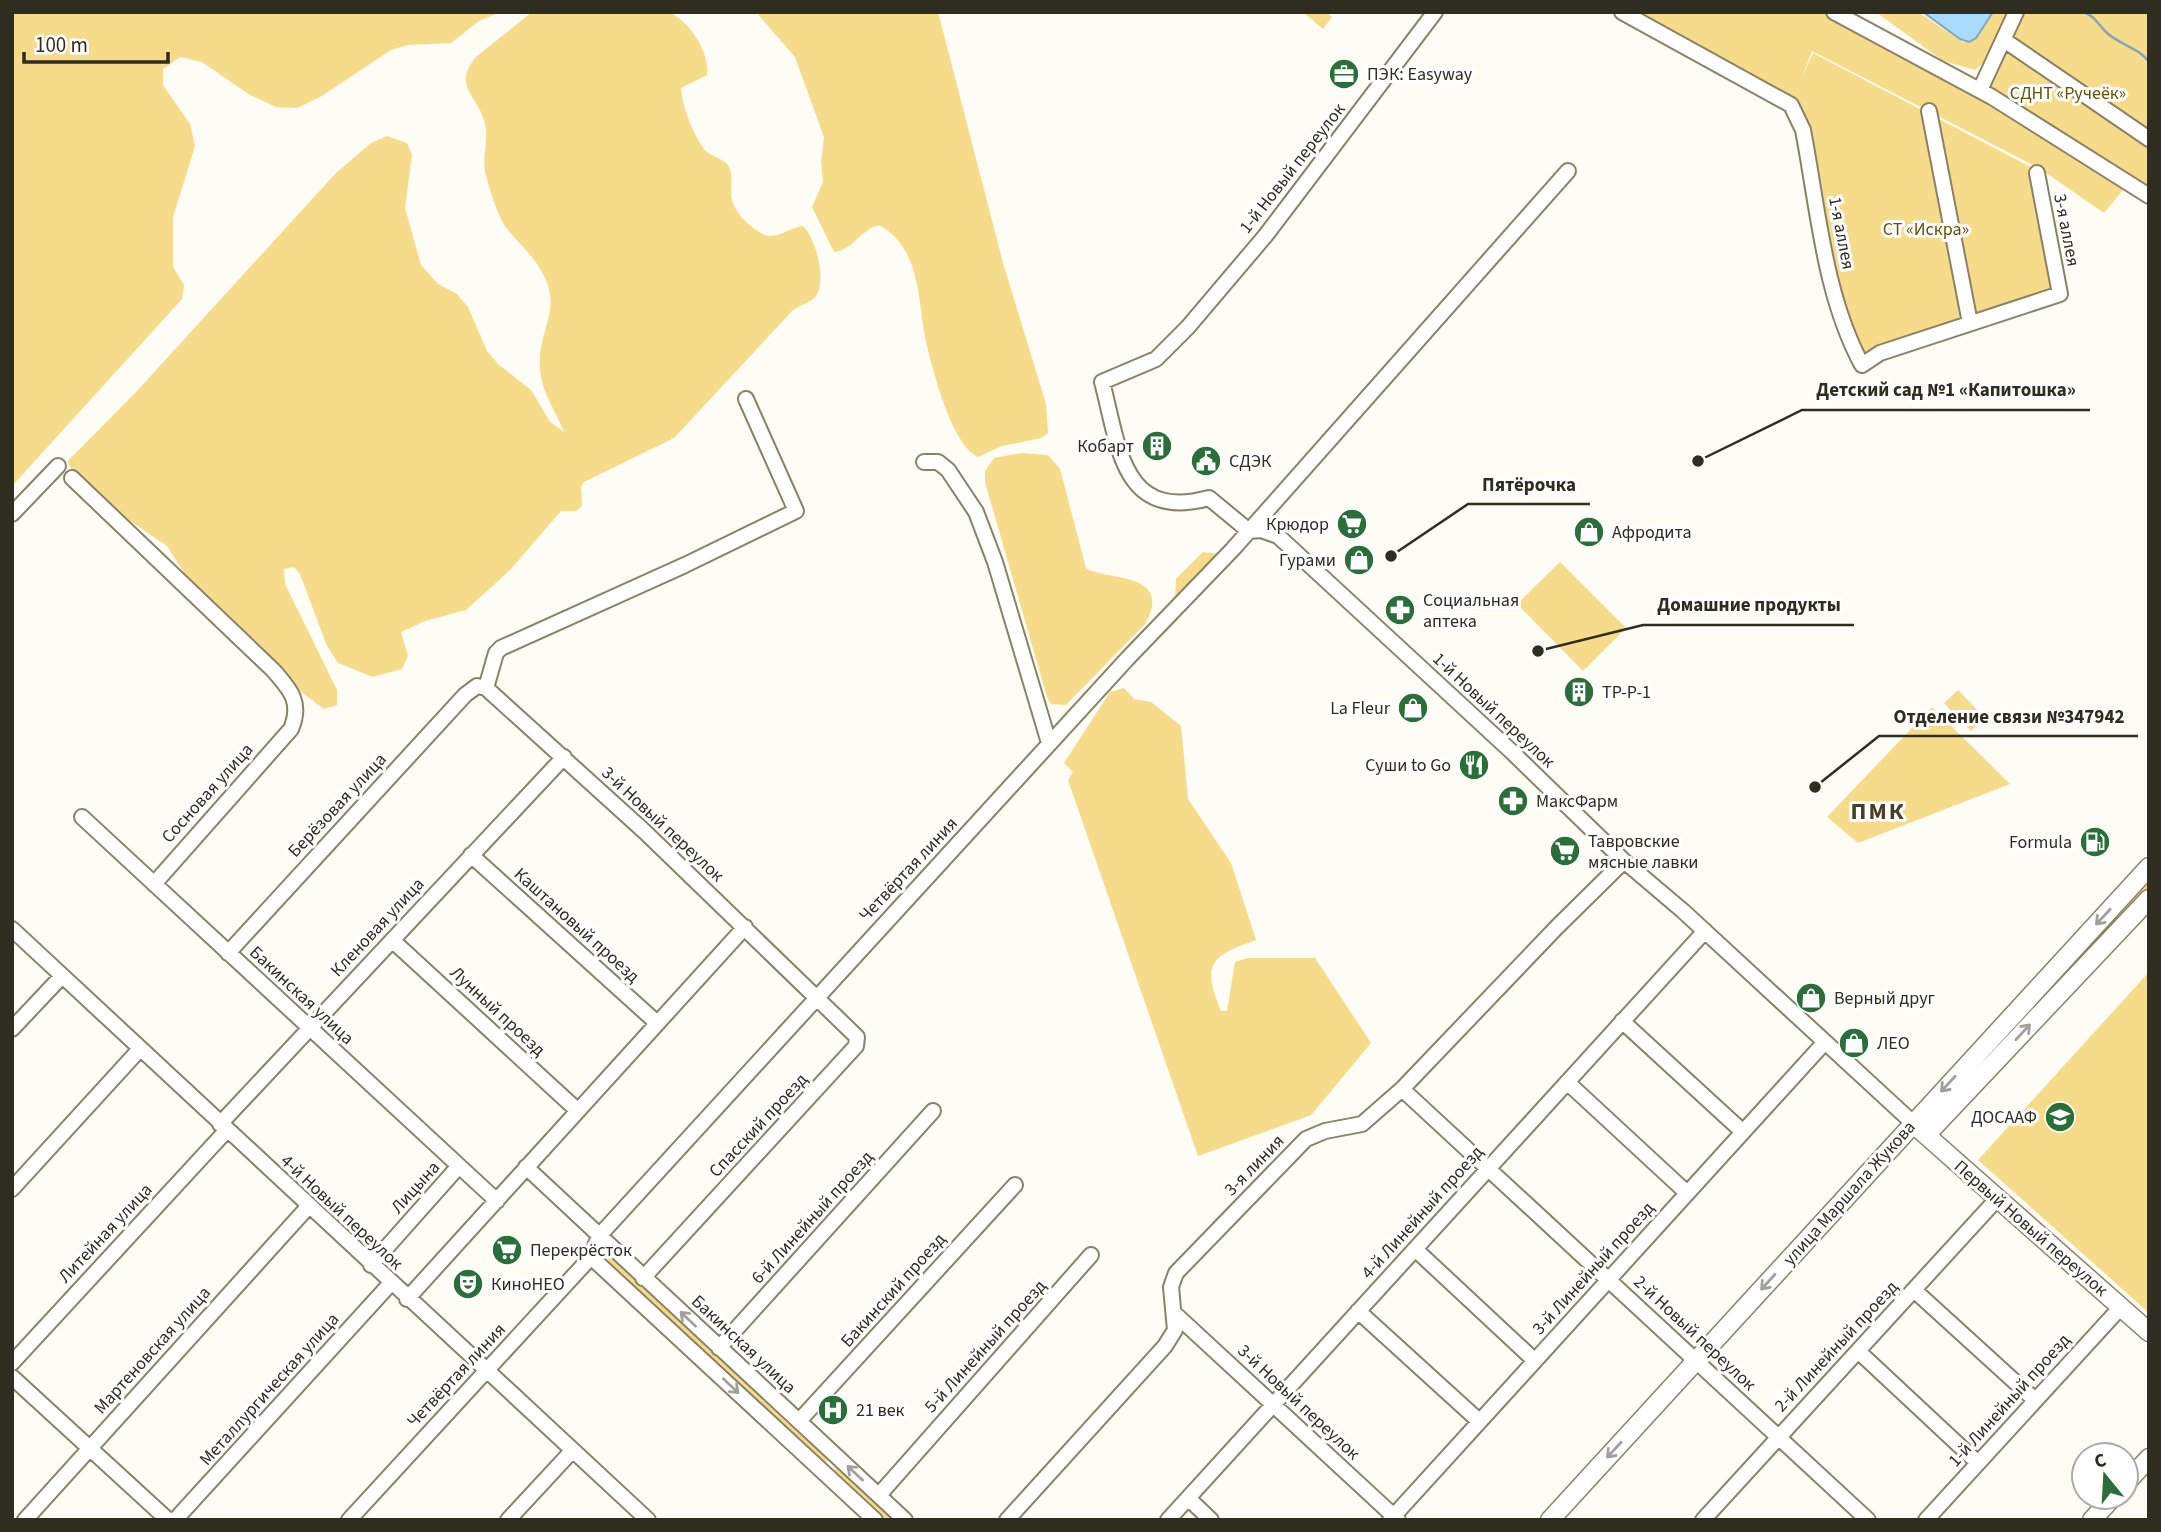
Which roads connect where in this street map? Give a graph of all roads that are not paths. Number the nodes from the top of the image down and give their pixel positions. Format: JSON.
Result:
{"nodes":[{"id":1,"x":1435,"y":12,"type":"edge"},
{"id":2,"x":1622,"y":12,"type":"edge"},
{"id":3,"x":1833,"y":12,"type":"edge"},
{"id":4,"x":2016,"y":12,"type":"edge"},
{"id":5,"x":2004,"y":40,"type":"junction"},
{"id":6,"x":1980,"y":90,"type":"junction"},
{"id":7,"x":1929,"y":111,"type":"dead end"},
{"id":8,"x":2149,"y":139,"type":"edge"},
{"id":9,"x":1568,"y":171,"type":"dead end"},
{"id":10,"x":2036,"y":173,"type":"dead end"},
{"id":11,"x":2149,"y":196,"type":"edge"},
{"id":12,"x":1970,"y":323,"type":"junction"},
{"id":13,"x":746,"y":399,"type":"dead end"},
{"id":14,"x":924,"y":461,"type":"dead end"},
{"id":15,"x":58,"y":466,"type":"dead end"},
{"id":16,"x":72,"y":478,"type":"dead end"},
{"id":17,"x":12,"y":514,"type":"edge"},
{"id":18,"x":1249,"y":531,"type":"junction"},
{"id":19,"x":482,"y":687,"type":"junction"},
{"id":20,"x":1049,"y":743,"type":"junction"},
{"id":21,"x":564,"y":758,"type":"junction"},
{"id":22,"x":82,"y":817,"type":"dead end"},
{"id":23,"x":471,"y":855,"type":"junction"},
{"id":24,"x":1625,"y":861,"type":"junction"},
{"id":25,"x":2149,"y":867,"type":"edge"},
{"id":26,"x":154,"y":884,"type":"junction"},
{"id":27,"x":2149,"y":899,"type":"edge"},
{"id":28,"x":745,"y":927,"type":"junction"},
{"id":29,"x":12,"y":929,"type":"edge"},
{"id":30,"x":1705,"y":931,"type":"junction"},
{"id":31,"x":392,"y":940,"type":"junction"},
{"id":32,"x":228,"y":953,"type":"junction"},
{"id":33,"x":62,"y":975,"type":"junction"},
{"id":34,"x":2049,"y":975,"type":"junction"},
{"id":35,"x":2063,"y":990,"type":"junction"},
{"id":36,"x":817,"y":997,"type":"junction"},
{"id":37,"x":1622,"y":1021,"type":"junction"},
{"id":38,"x":657,"y":1023,"type":"junction"},
{"id":39,"x":309,"y":1027,"type":"junction"},
{"id":40,"x":12,"y":1029,"type":"edge"},
{"id":41,"x":1825,"y":1042,"type":"junction"},
{"id":42,"x":140,"y":1049,"type":"junction"},
{"id":43,"x":1567,"y":1082,"type":"junction"},
{"id":44,"x":1402,"y":1089,"type":"junction"},
{"id":45,"x":578,"y":1111,"type":"junction"},
{"id":46,"x":933,"y":1111,"type":"dead end"},
{"id":47,"x":223,"y":1127,"type":"junction"},
{"id":48,"x":1919,"y":1129,"type":"junction"},
{"id":49,"x":1743,"y":1132,"type":"junction"},
{"id":50,"x":459,"y":1166,"type":"junction"},
{"id":51,"x":526,"y":1167,"type":"junction"},
{"id":52,"x":1489,"y":1168,"type":"junction"},
{"id":53,"x":1015,"y":1185,"type":"dead end"},
{"id":54,"x":12,"y":1189,"type":"edge"},
{"id":55,"x":1687,"y":1193,"type":"junction"},
{"id":56,"x":1997,"y":1199,"type":"junction"},
{"id":57,"x":496,"y":1201,"type":"junction"},
{"id":58,"x":309,"y":1206,"type":"junction"},
{"id":59,"x":598,"y":1236,"type":"junction"},
{"id":60,"x":1415,"y":1249,"type":"junction"},
{"id":61,"x":1091,"y":1255,"type":"dead end"},
{"id":62,"x":591,"y":1257,"type":"junction"},
{"id":63,"x":371,"y":1265,"type":"junction"},
{"id":64,"x":643,"y":1278,"type":"junction"},
{"id":65,"x":1608,"y":1279,"type":"junction"},
{"id":66,"x":391,"y":1283,"type":"junction"},
{"id":67,"x":1914,"y":1290,"type":"junction"},
{"id":68,"x":407,"y":1299,"type":"junction"},
{"id":69,"x":2121,"y":1307,"type":"junction"},
{"id":70,"x":1358,"y":1311,"type":"junction"},
{"id":71,"x":1174,"y":1313,"type":"junction"},
{"id":72,"x":2149,"y":1332,"type":"edge"},
{"id":73,"x":719,"y":1348,"type":"junction"},
{"id":74,"x":1858,"y":1351,"type":"junction"},
{"id":75,"x":1534,"y":1360,"type":"junction"},
{"id":76,"x":1696,"y":1361,"type":"junction"},
{"id":77,"x":12,"y":1363,"type":"edge"},
{"id":78,"x":485,"y":1372,"type":"junction"},
{"id":79,"x":12,"y":1377,"type":"edge"},
{"id":80,"x":2035,"y":1400,"type":"junction"},
{"id":81,"x":1273,"y":1405,"type":"junction"},
{"id":82,"x":799,"y":1421,"type":"junction"},
{"id":83,"x":1479,"y":1421,"type":"junction"},
{"id":84,"x":1779,"y":1437,"type":"junction"},
{"id":85,"x":90,"y":1448,"type":"junction"},
{"id":86,"x":572,"y":1451,"type":"junction"},
{"id":87,"x":837,"y":1456,"type":"junction"},
{"id":88,"x":1979,"y":1462,"type":"junction"},
{"id":89,"x":823,"y":1471,"type":"junction"},
{"id":90,"x":878,"y":1495,"type":"junction"},
{"id":91,"x":1188,"y":1498,"type":"junction"},
{"id":92,"x":1394,"y":1518,"type":"edge"},
{"id":93,"x":1706,"y":1519,"type":"edge"},
{"id":94,"x":25,"y":1520,"type":"edge"},
{"id":95,"x":168,"y":1520,"type":"edge"},
{"id":96,"x":175,"y":1520,"type":"edge"},
{"id":97,"x":349,"y":1520,"type":"edge"},
{"id":98,"x":508,"y":1520,"type":"edge"},
{"id":99,"x":648,"y":1520,"type":"edge"},
{"id":100,"x":875,"y":1520,"type":"edge"},
{"id":101,"x":905,"y":1520,"type":"edge"},
{"id":102,"x":1007,"y":1520,"type":"edge"},
{"id":103,"x":1168,"y":1520,"type":"edge"},
{"id":104,"x":1211,"y":1520,"type":"edge"},
{"id":105,"x":1550,"y":1520,"type":"edge"},
{"id":106,"x":1868,"y":1520,"type":"edge"},
{"id":107,"x":1926,"y":1520,"type":"edge"}],
"edges":[{"from":1,"to":18,"type":"street","name":"1-й Новый переулок"},
{"from":2,"to":12,"type":"street","name":"1-я аллея"},
{"from":3,"to":6,"type":"street"},
{"from":4,"to":5,"type":"street"},
{"from":5,"to":6,"type":"street"},
{"from":5,"to":8,"type":"street"},
{"from":6,"to":11,"type":"street"},
{"from":7,"to":12,"type":"street"},
{"from":9,"to":18,"type":"street","name":"Четвёртая линия"},
{"from":10,"to":12,"type":"street","name":"3-я аллея"},
{"from":13,"to":19,"type":"street"},
{"from":14,"to":20,"type":"street"},
{"from":15,"to":17,"type":"street"},
{"from":16,"to":26,"type":"street","name":"Сосновая улица"},
{"from":18,"to":20,"type":"street","name":"Четвёртая линия"},
{"from":18,"to":24,"type":"street","name":"1-й Новый переулок"},
{"from":19,"to":21,"type":"street","name":"3-й Новый переулок"},
{"from":19,"to":32,"type":"street","name":"Берёзовая улица"},
{"from":20,"to":36,"type":"street","name":"Четвёртая линия"},
{"from":21,"to":23,"type":"street","name":"Кленовая улица"},
{"from":21,"to":28,"type":"street","name":"3-й Новый переулок"},
{"from":22,"to":26,"type":"street","name":"Бакинская улица"},
{"from":23,"to":31,"type":"street","name":"Кленовая улица"},
{"from":23,"to":38,"type":"street","name":"Каштановый проезд"},
{"from":24,"to":30,"type":"street","name":"1-й Новый переулок"},
{"from":24,"to":44,"type":"street","name":"3-я линия"},
{"from":25,"to":34,"type":"main road","name":"улица Маршала Жукова","one_way":true},
{"from":26,"to":32,"type":"street","name":"Бакинская улица"},
{"from":27,"to":35,"type":"main road","name":"улица Маршала Жукова"},
{"from":28,"to":36,"type":"street","name":"3-й Новый переулок"},
{"from":28,"to":38,"type":"street"},
{"from":29,"to":33,"type":"street","name":"4-й Новый переулок"},
{"from":30,"to":37,"type":"street","name":"4-й Линейный проезд"},
{"from":30,"to":41,"type":"street","name":"1-й Новый переулок"},
{"from":31,"to":39,"type":"street","name":"Кленовая улица"},
{"from":31,"to":45,"type":"street","name":"Лунный проезд"},
{"from":32,"to":39,"type":"street","name":"Бакинская улица"},
{"from":33,"to":40,"type":"street"},
{"from":33,"to":42,"type":"street","name":"4-й Новый переулок"},
{"from":34,"to":35,"type":"main road"},
{"from":34,"to":48,"type":"main road","name":"улица Маршала Жукова","one_way":true},
{"from":48,"to":35,"type":"main road","name":"улица Маршала Жукова","one_way":true},
{"from":36,"to":59,"type":"street","name":"Четвёртая линия"},
{"from":36,"to":64,"type":"street","name":"Спасский проезд"},
{"from":37,"to":43,"type":"street","name":"4-й Линейный проезд"},
{"from":37,"to":49,"type":"street"},
{"from":38,"to":45,"type":"street"},
{"from":39,"to":47,"type":"street","name":"Кленовая улица"},
{"from":39,"to":50,"type":"street","name":"Бакинская улица"},
{"from":41,"to":48,"type":"street","name":"1-й Новый переулок"},
{"from":41,"to":49,"type":"street","name":"3-й Линейный проезд"},
{"from":42,"to":47,"type":"street","name":"4-й Новый переулок"},
{"from":42,"to":54,"type":"street"},
{"from":43,"to":52,"type":"street","name":"4-й Линейный проезд"},
{"from":43,"to":55,"type":"street"},
{"from":44,"to":52,"type":"street","name":"2-й Новый переулок"},
{"from":44,"to":71,"type":"street","name":"3-я линия"},
{"from":45,"to":51,"type":"street"},
{"from":46,"to":73,"type":"street","name":"6-й Линейный проезд"},
{"from":47,"to":58,"type":"street","name":"4-й Новый переулок"},
{"from":47,"to":77,"type":"street","name":"Литейная улица"},
{"from":48,"to":56,"type":"main road","name":"Первый Новый переулок"},
{"from":48,"to":76,"type":"main road","name":"улица Маршала Жукова","one_way":true},
{"from":49,"to":55,"type":"street","name":"3-й Линейный проезд"},
{"from":50,"to":57,"type":"street","name":"Бакинская улица"},
{"from":50,"to":63,"type":"street","name":"Лицына"},
{"from":51,"to":57,"type":"street"},
{"from":51,"to":59,"type":"street","name":"Бакинская улица"},
{"from":52,"to":60,"type":"street","name":"4-й Линейный проезд"},
{"from":52,"to":65,"type":"street","name":"2-й Новый переулок"},
{"from":53,"to":82,"type":"street","name":"Бакинский проезд"},
{"from":55,"to":65,"type":"street","name":"3-й Линейный проезд"},
{"from":56,"to":67,"type":"street","name":"2-й Линейный проезд"},
{"from":56,"to":69,"type":"main road","name":"Первый Новый переулок"},
{"from":57,"to":68,"type":"street"},
{"from":58,"to":63,"type":"street","name":"4-й Новый переулок"},
{"from":58,"to":85,"type":"street","name":"Мартеновская улица"},
{"from":59,"to":62,"type":"street"},
{"from":59,"to":64,"type":"street","name":"Бакинская улица"},
{"from":60,"to":70,"type":"street","name":"4-й Линейный проезд"},
{"from":60,"to":75,"type":"street"},
{"from":61,"to":90,"type":"street","name":"5-й Линейный проезд"},
{"from":62,"to":78,"type":"street","name":"Четвёртая линия"},
{"from":62,"to":89,"type":"street","one_way":true},
{"from":63,"to":66,"type":"street","name":"4-й Новый переулок"},
{"from":73,"to":64,"type":"street","name":"Бакинская улица","one_way":true},
{"from":65,"to":75,"type":"street","name":"3-й Линейный проезд"},
{"from":65,"to":76,"type":"street","name":"2-й Новый переулок"},
{"from":66,"to":68,"type":"street","name":"4-й Новый переулок"},
{"from":66,"to":96,"type":"street","name":"Металлургическая улица"},
{"from":67,"to":74,"type":"street","name":"2-й Линейный проезд"},
{"from":67,"to":80,"type":"street"},
{"from":68,"to":78,"type":"street","name":"4-й Новый переулок"},
{"from":69,"to":72,"type":"main road","name":"Первый Новый переулок"},
{"from":69,"to":80,"type":"street","name":"1-й Линейный проезд"},
{"from":70,"to":81,"type":"street","name":"4-й Линейный проезд"},
{"from":70,"to":83,"type":"street"},
{"from":71,"to":81,"type":"street","name":"3-й Новый переулок"},
{"from":71,"to":102,"type":"street","name":"3-я линия"},
{"from":73,"to":82,"type":"street","name":"Бакинская улица"},
{"from":74,"to":84,"type":"street","name":"2-й Линейный проезд"},
{"from":74,"to":88,"type":"street"},
{"from":75,"to":83,"type":"street","name":"3-й Линейный проезд"},
{"from":76,"to":84,"type":"street","name":"2-й Новый переулок"},
{"from":76,"to":105,"type":"main road","name":"улица Маршала Жукова","one_way":true},
{"from":78,"to":86,"type":"street","name":"4-й Новый переулок"},
{"from":78,"to":97,"type":"street","name":"Четвёртая линия"},
{"from":79,"to":85,"type":"street"},
{"from":80,"to":88,"type":"street","name":"1-й Линейный проезд"},
{"from":81,"to":91,"type":"street","name":"4-й Линейный проезд"},
{"from":81,"to":92,"type":"street","name":"3-й Новый переулок"},
{"from":82,"to":87,"type":"street","name":"Бакинская улица"},
{"from":83,"to":92,"type":"street","name":"3-й Линейный проезд"},
{"from":84,"to":93,"type":"street","name":"2-й Линейный проезд"},
{"from":84,"to":106,"type":"street","name":"2-й Новый переулок"},
{"from":85,"to":94,"type":"street","name":"Мартеновская улица"},
{"from":85,"to":95,"type":"street"},
{"from":86,"to":98,"type":"street"},
{"from":86,"to":99,"type":"street","name":"4-й Новый переулок"},
{"from":87,"to":89,"type":"street"},
{"from":90,"to":87,"type":"street","name":"Бакинская улица","one_way":true},
{"from":88,"to":107,"type":"street","name":"1-й Линейный проезд"},
{"from":89,"to":100,"type":"street"},
{"from":90,"to":101,"type":"street","name":"Бакинская улица"},
{"from":91,"to":103,"type":"street","name":"4-й Линейный проезд"},
{"from":91,"to":104,"type":"street"}]}
